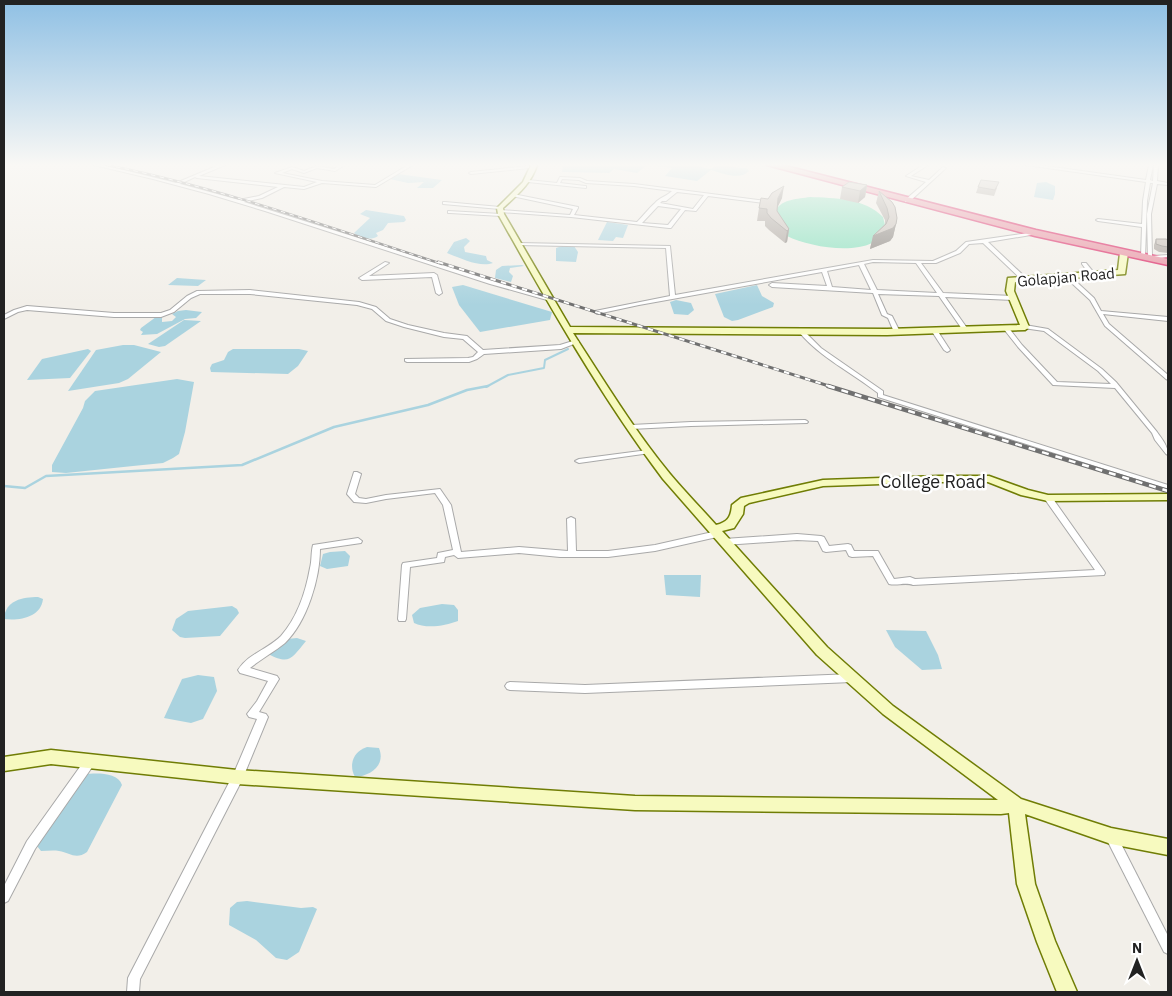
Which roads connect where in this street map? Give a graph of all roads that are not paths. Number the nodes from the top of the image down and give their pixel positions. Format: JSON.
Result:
{"nodes":[{"id":1,"x":272,"y":211,"type":"edge"},
{"id":2,"x":476,"y":211,"type":"edge"},
{"id":3,"x":500,"y":211,"type":"edge"},
{"id":4,"x":507,"y":211,"type":"edge"},
{"id":5,"x":574,"y":211,"type":"edge"},
{"id":6,"x":649,"y":211,"type":"edge"},
{"id":7,"x":681,"y":211,"type":"edge"},
{"id":8,"x":949,"y":211,"type":"edge"},
{"id":9,"x":1144,"y":211,"type":"edge"},
{"id":10,"x":1149,"y":211,"type":"edge"},
{"id":11,"x":450,"y":212,"type":"dead end"},
{"id":12,"x":571,"y":216,"type":"junction"},
{"id":13,"x":1098,"y":220,"type":"dead end"},
{"id":14,"x":638,"y":224,"type":"junction"},
{"id":15,"x":1143,"y":226,"type":"junction"},
{"id":16,"x":1035,"y":233,"type":"junction"},
{"id":17,"x":1143,"y":240,"type":"junction"},
{"id":18,"x":984,"y":241,"type":"junction"},
{"id":19,"x":1150,"y":241,"type":"junction"},
{"id":20,"x":518,"y":244,"type":"junction"},
{"id":21,"x":1124,"y":253,"type":"junction"},
{"id":22,"x":1147,"y":255,"type":"junction"},
{"id":23,"x":1168,"y":256,"type":"edge"},
{"id":24,"x":918,"y":262,"type":"junction"},
{"id":25,"x":1168,"y":262,"type":"edge"},
{"id":26,"x":387,"y":263,"type":"dead end"},
{"id":27,"x":862,"y":263,"type":"junction"},
{"id":28,"x":1084,"y":264,"type":"dead end"},
{"id":29,"x":438,"y":265,"type":"junction"},
{"id":30,"x":824,"y":270,"type":"junction"},
{"id":31,"x":1092,"y":274,"type":"junction"},
{"id":32,"x":434,"y":275,"type":"junction"},
{"id":33,"x":1067,"y":276,"type":"junction"},
{"id":34,"x":1023,"y":278,"type":"junction"},
{"id":35,"x":772,"y":285,"type":"dead end"},
{"id":36,"x":830,"y":288,"type":"junction"},
{"id":37,"x":875,"y":292,"type":"junction"},
{"id":38,"x":439,"y":293,"type":"dead end"},
{"id":39,"x":672,"y":295,"type":"dead end"},
{"id":40,"x":941,"y":296,"type":"junction"},
{"id":41,"x":1013,"y":298,"type":"junction"},
{"id":42,"x":549,"y":299,"type":"junction"},
{"id":43,"x":597,"y":312,"type":"dead end"},
{"id":44,"x":1099,"y":312,"type":"junction"},
{"id":45,"x":4,"y":317,"type":"edge"},
{"id":46,"x":1168,"y":319,"type":"edge"},
{"id":47,"x":1025,"y":327,"type":"junction"},
{"id":48,"x":964,"y":328,"type":"junction"},
{"id":49,"x":1006,"y":328,"type":"junction"},
{"id":50,"x":568,"y":330,"type":"junction"},
{"id":51,"x":934,"y":330,"type":"junction"},
{"id":52,"x":801,"y":331,"type":"junction"},
{"id":53,"x":898,"y":332,"type":"junction"},
{"id":54,"x":576,"y":342,"type":"junction"},
{"id":55,"x":947,"y":350,"type":"dead end"},
{"id":56,"x":482,"y":352,"type":"junction"},
{"id":57,"x":408,"y":360,"type":"dead end"},
{"id":58,"x":1168,"y":378,"type":"edge"},
{"id":59,"x":1116,"y":386,"type":"junction"},
{"id":60,"x":805,"y":422,"type":"dead end"},
{"id":61,"x":632,"y":427,"type":"junction"},
{"id":62,"x":648,"y":452,"type":"junction"},
{"id":63,"x":1168,"y":453,"type":"edge"},
{"id":64,"x":579,"y":460,"type":"dead end"},
{"id":65,"x":357,"y":474,"type":"dead end"},
{"id":66,"x":1168,"y":488,"type":"edge"},
{"id":67,"x":1168,"y":497,"type":"edge"},
{"id":68,"x":1048,"y":498,"type":"junction"},
{"id":69,"x":571,"y":519,"type":"dead end"},
{"id":70,"x":718,"y":535,"type":"junction"},
{"id":71,"x":358,"y":541,"type":"dead end"},
{"id":72,"x":458,"y":552,"type":"junction"},
{"id":73,"x":572,"y":554,"type":"junction"},
{"id":74,"x":402,"y":620,"type":"dead end"},
{"id":75,"x":852,"y":678,"type":"junction"},
{"id":76,"x":510,"y":686,"type":"dead end"},
{"id":77,"x":91,"y":760,"type":"junction"},
{"id":78,"x":4,"y":764,"type":"edge"},
{"id":79,"x":238,"y":777,"type":"junction"},
{"id":80,"x":1016,"y":804,"type":"junction"},
{"id":81,"x":1112,"y":836,"type":"junction"},
{"id":82,"x":1168,"y":847,"type":"edge"},
{"id":83,"x":4,"y":897,"type":"edge"},
{"id":84,"x":1168,"y":948,"type":"edge"},
{"id":85,"x":133,"y":992,"type":"edge"},
{"id":86,"x":1067,"y":992,"type":"edge"}],
"edges":[{"from":1,"to":29,"type":"street"},
{"from":2,"to":11,"type":"street"},
{"from":3,"to":20,"type":"street"},
{"from":4,"to":12,"type":"street"},
{"from":5,"to":12,"type":"street"},
{"from":6,"to":14,"type":"street"},
{"from":7,"to":14,"type":"street"},
{"from":8,"to":16,"type":"highway"},
{"from":9,"to":15,"type":"street"},
{"from":10,"to":19,"type":"street"},
{"from":12,"to":14,"type":"street"},
{"from":13,"to":15,"type":"street"},
{"from":15,"to":17,"type":"street"},
{"from":16,"to":18,"type":"street"},
{"from":16,"to":21,"type":"highway"},
{"from":17,"to":19,"type":"street"},
{"from":17,"to":22,"type":"street"},
{"from":18,"to":24,"type":"street"},
{"from":18,"to":34,"type":"street"},
{"from":19,"to":22,"type":"street"},
{"from":20,"to":39,"type":"street"},
{"from":20,"to":42,"type":"street"},
{"from":21,"to":22,"type":"highway"},
{"from":21,"to":31,"type":"street","name":"Golapjan Road"},
{"from":22,"to":23,"type":"street"},
{"from":22,"to":25,"type":"highway"},
{"from":24,"to":27,"type":"street"},
{"from":24,"to":40,"type":"street"},
{"from":26,"to":32,"type":"street"},
{"from":27,"to":30,"type":"street"},
{"from":27,"to":37,"type":"street"},
{"from":28,"to":31,"type":"street"},
{"from":29,"to":32,"type":"street"},
{"from":29,"to":42,"type":"street"},
{"from":30,"to":36,"type":"street"},
{"from":30,"to":43,"type":"street"},
{"from":31,"to":33,"type":"street","name":"Golapjan Road"},
{"from":32,"to":38,"type":"street"},
{"from":33,"to":34,"type":"street","name":"Golapjan Road"},
{"from":33,"to":44,"type":"street"},
{"from":34,"to":41,"type":"street","name":"Golapjan Road"},
{"from":35,"to":36,"type":"street"},
{"from":36,"to":37,"type":"street"},
{"from":37,"to":40,"type":"street"},
{"from":37,"to":53,"type":"street"},
{"from":40,"to":41,"type":"street"},
{"from":40,"to":48,"type":"street"},
{"from":41,"to":47,"type":"street","name":"Golapjan Road"},
{"from":42,"to":50,"type":"street"},
{"from":44,"to":46,"type":"street"},
{"from":44,"to":58,"type":"street"},
{"from":45,"to":56,"type":"street"},
{"from":47,"to":49,"type":"street"},
{"from":47,"to":59,"type":"street"},
{"from":48,"to":49,"type":"street"},
{"from":48,"to":51,"type":"street"},
{"from":49,"to":59,"type":"street"},
{"from":50,"to":52,"type":"street"},
{"from":50,"to":54,"type":"street"},
{"from":51,"to":53,"type":"street"},
{"from":51,"to":55,"type":"street"},
{"from":52,"to":53,"type":"street"},
{"from":52,"to":66,"type":"street"},
{"from":54,"to":56,"type":"street"},
{"from":54,"to":61,"type":"street"},
{"from":56,"to":57,"type":"street"},
{"from":59,"to":63,"type":"street"},
{"from":60,"to":61,"type":"street"},
{"from":61,"to":62,"type":"street"},
{"from":62,"to":64,"type":"street"},
{"from":62,"to":70,"type":"street"},
{"from":65,"to":72,"type":"street"},
{"from":67,"to":68,"type":"street","name":"College Road"},
{"from":68,"to":70,"type":"street","name":"College Road"},
{"from":68,"to":70,"type":"street"},
{"from":69,"to":73,"type":"street"},
{"from":70,"to":73,"type":"street"},
{"from":70,"to":75,"type":"street"},
{"from":71,"to":79,"type":"street"},
{"from":72,"to":73,"type":"street"},
{"from":72,"to":74,"type":"street"},
{"from":75,"to":76,"type":"street"},
{"from":75,"to":80,"type":"street"},
{"from":77,"to":78,"type":"street"},
{"from":77,"to":79,"type":"street"},
{"from":77,"to":83,"type":"street"},
{"from":79,"to":80,"type":"street"},
{"from":79,"to":85,"type":"street"},
{"from":80,"to":81,"type":"street"},
{"from":80,"to":86,"type":"street"},
{"from":81,"to":82,"type":"street"},
{"from":81,"to":84,"type":"street"}]}
